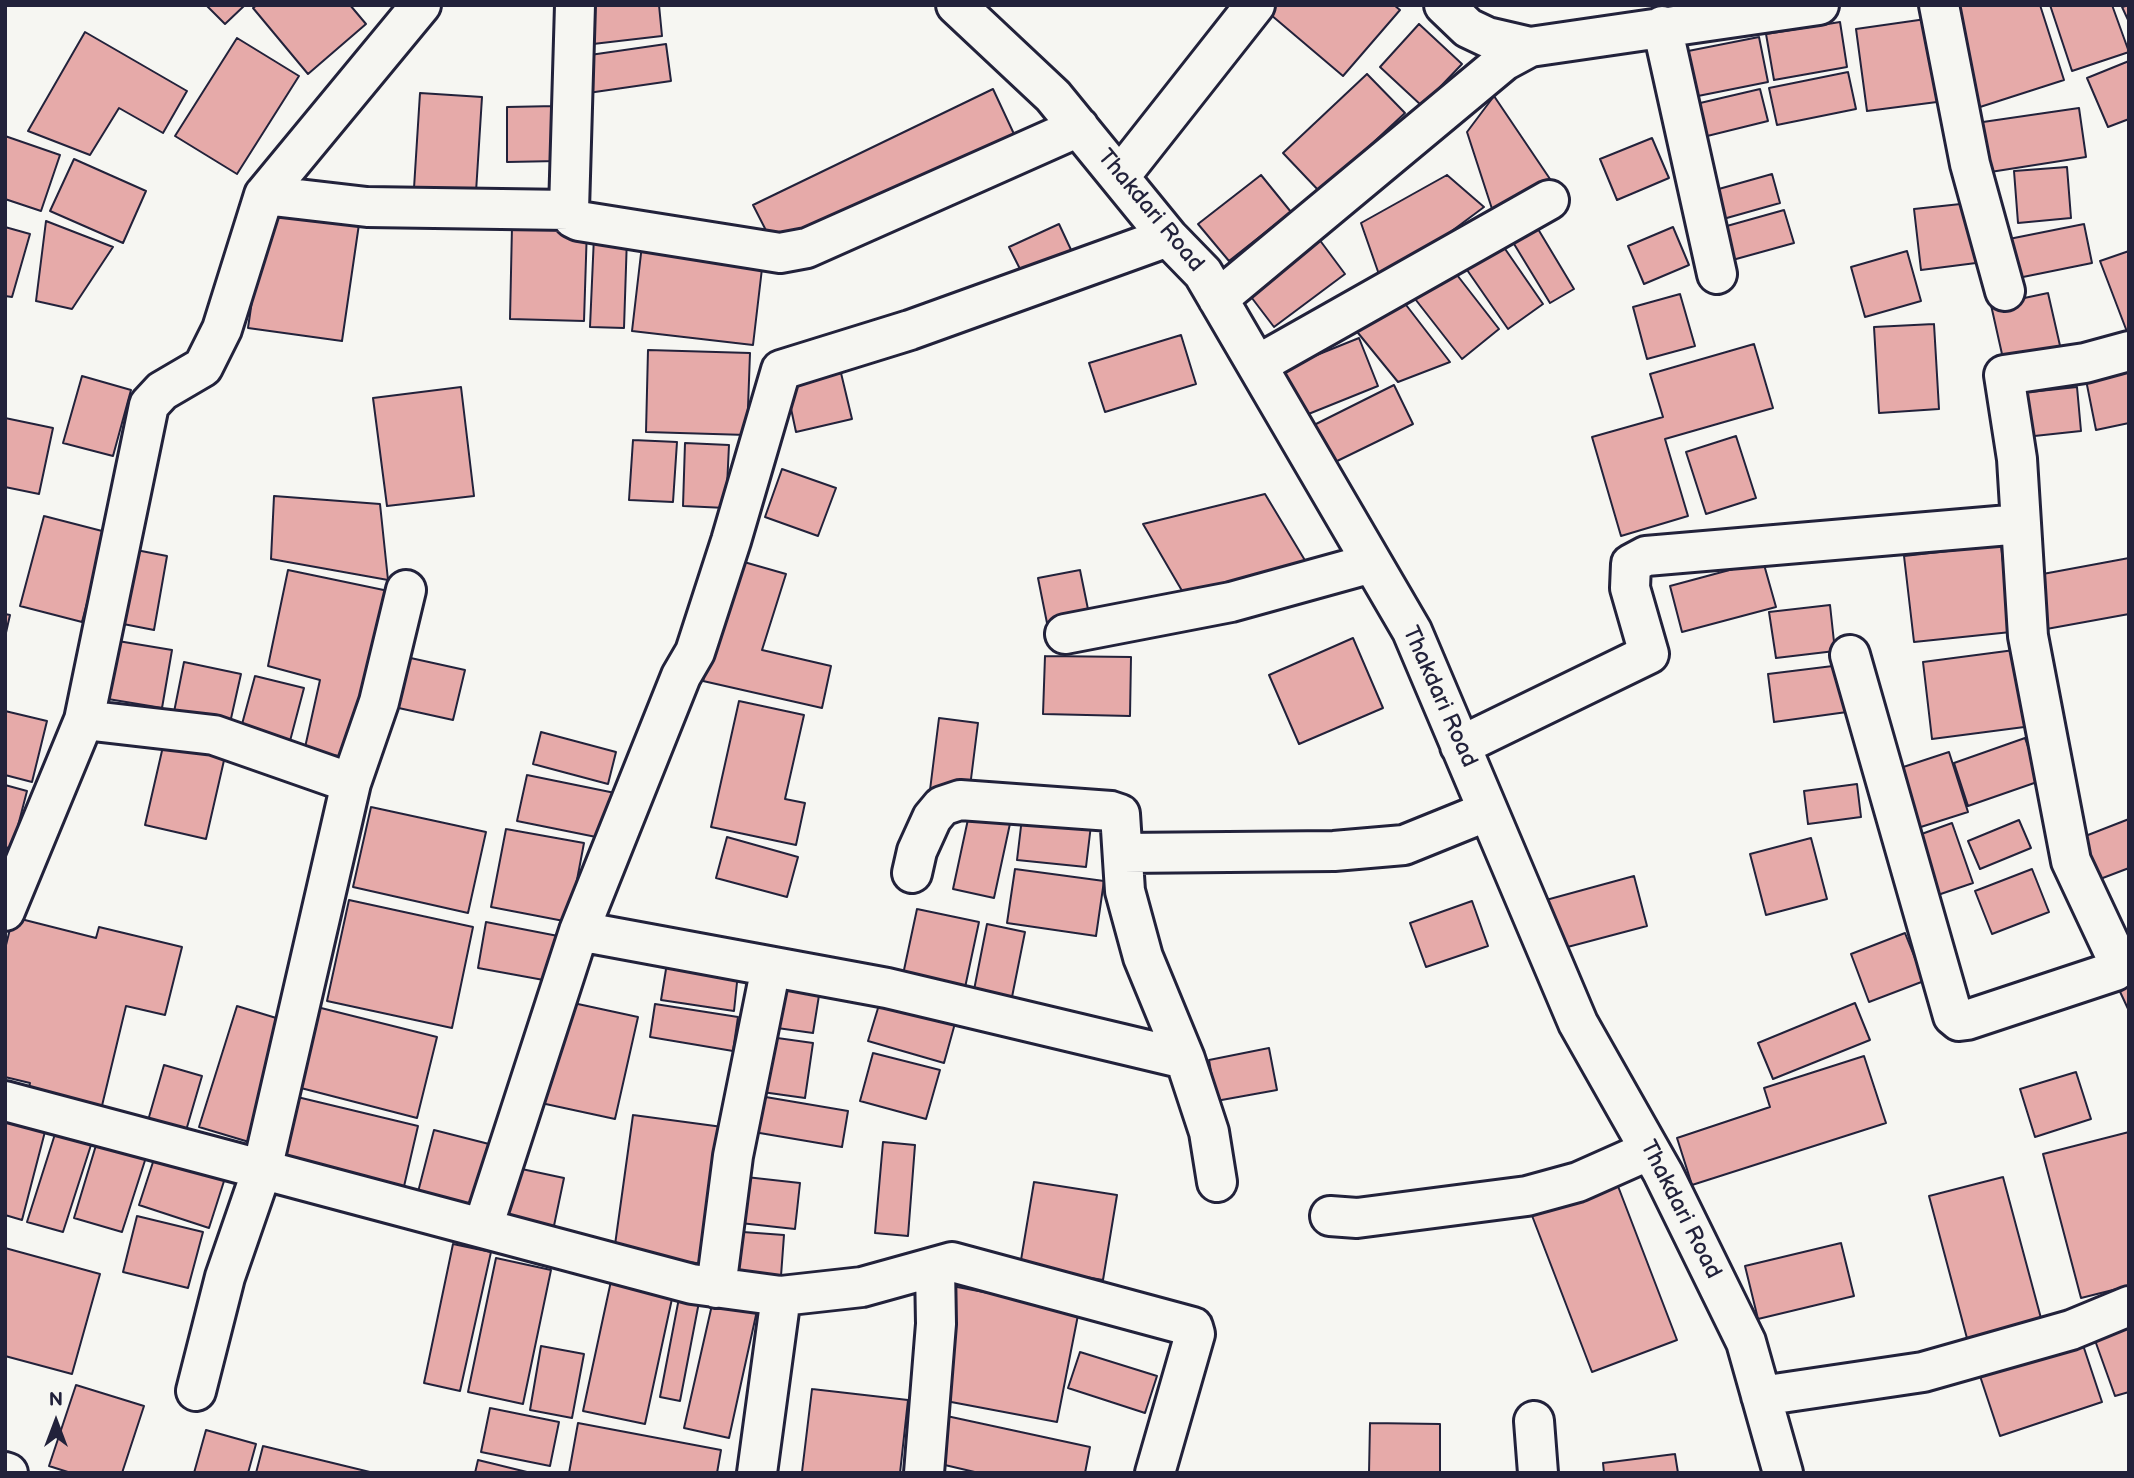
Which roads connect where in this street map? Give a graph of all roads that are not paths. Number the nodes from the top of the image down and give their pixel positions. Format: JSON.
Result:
{"nodes":[{"id":1,"x":421,"y":5,"type":"edge"},
{"id":2,"x":575,"y":5,"type":"edge"},
{"id":3,"x":956,"y":5,"type":"edge"},
{"id":4,"x":1255,"y":5,"type":"edge"},
{"id":5,"x":1444,"y":5,"type":"edge"},
{"id":6,"x":1819,"y":5,"type":"edge"},
{"id":7,"x":1939,"y":5,"type":"edge"},
{"id":8,"x":1586,"y":22,"type":"edge"},
{"id":9,"x":1662,"y":26,"type":"junction"},
{"id":10,"x":1530,"y":47,"type":"junction"},
{"id":11,"x":1079,"y":127,"type":"junction"},
{"id":12,"x":1121,"y":175,"type":"junction"},
{"id":13,"x":264,"y":195,"type":"junction"},
{"id":14,"x":1549,"y":200,"type":"dead end"},
{"id":15,"x":569,"y":210,"type":"junction"},
{"id":16,"x":1168,"y":237,"type":"junction"},
{"id":17,"x":1717,"y":274,"type":"dead end"},
{"id":18,"x":2005,"y":291,"type":"dead end"},
{"id":19,"x":1218,"y":299,"type":"junction"},
{"id":20,"x":2129,"y":351,"type":"edge"},
{"id":21,"x":1257,"y":365,"type":"junction"},
{"id":22,"x":2021,"y":524,"type":"junction"},
{"id":23,"x":1372,"y":563,"type":"junction"},
{"id":24,"x":406,"y":590,"type":"dead end"},
{"id":25,"x":1065,"y":634,"type":"dead end"},
{"id":26,"x":1850,"y":655,"type":"dead end"},
{"id":27,"x":84,"y":720,"type":"junction"},
{"id":28,"x":1460,"y":746,"type":"junction"},
{"id":29,"x":351,"y":783,"type":"junction"},
{"id":30,"x":1488,"y":811,"type":"junction"},
{"id":31,"x":1123,"y":853,"type":"junction"},
{"id":32,"x":912,"y":873,"type":"dead end"},
{"id":33,"x":5,"y":911,"type":"edge"},
{"id":34,"x":579,"y":931,"type":"junction"},
{"id":35,"x":2126,"y":964,"type":"edge"},
{"id":36,"x":771,"y":967,"type":"junction"},
{"id":37,"x":1185,"y":1059,"type":"junction"},
{"id":38,"x":5,"y":1101,"type":"edge"},
{"id":39,"x":1650,"y":1150,"type":"junction"},
{"id":40,"x":262,"y":1170,"type":"junction"},
{"id":41,"x":1217,"y":1182,"type":"dead end"},
{"id":42,"x":1330,"y":1216,"type":"dead end"},
{"id":43,"x":483,"y":1227,"type":"junction"},
{"id":44,"x":935,"y":1267,"type":"junction"},
{"id":45,"x":716,"y":1288,"type":"junction"},
{"id":46,"x":781,"y":1296,"type":"junction"},
{"id":47,"x":2129,"y":1306,"type":"edge"},
{"id":48,"x":196,"y":1391,"type":"dead end"},
{"id":49,"x":1761,"y":1396,"type":"junction"},
{"id":50,"x":1534,"y":1421,"type":"dead end"},
{"id":51,"x":757,"y":1473,"type":"edge"},
{"id":52,"x":923,"y":1473,"type":"edge"},
{"id":53,"x":1155,"y":1473,"type":"edge"},
{"id":54,"x":1538,"y":1473,"type":"edge"},
{"id":55,"x":1783,"y":1473,"type":"edge"}],
"edges":[{"from":1,"to":13,"type":"street"},
{"from":2,"to":15,"type":"street"},
{"from":3,"to":11,"type":"street","name":"Thakdari Road"},
{"from":4,"to":12,"type":"street"},
{"from":5,"to":10,"type":"street"},
{"from":6,"to":9,"type":"street"},
{"from":7,"to":18,"type":"street"},
{"from":8,"to":9,"type":"street"},
{"from":8,"to":10,"type":"street"},
{"from":9,"to":17,"type":"street"},
{"from":10,"to":19,"type":"street"},
{"from":11,"to":12,"type":"street","name":"Thakdari Road"},
{"from":11,"to":15,"type":"street"},
{"from":12,"to":16,"type":"street","name":"Thakdari Road"},
{"from":13,"to":15,"type":"street"},
{"from":13,"to":27,"type":"street"},
{"from":14,"to":21,"type":"street"},
{"from":16,"to":19,"type":"street","name":"Thakdari Road"},
{"from":16,"to":34,"type":"street"},
{"from":19,"to":21,"type":"street","name":"Thakdari Road"},
{"from":20,"to":22,"type":"street"},
{"from":21,"to":23,"type":"street","name":"Thakdari Road"},
{"from":22,"to":28,"type":"street"},
{"from":22,"to":35,"type":"street"},
{"from":23,"to":25,"type":"street"},
{"from":23,"to":28,"type":"street","name":"Thakdari Road"},
{"from":24,"to":29,"type":"street"},
{"from":26,"to":35,"type":"street"},
{"from":27,"to":29,"type":"street"},
{"from":27,"to":33,"type":"street"},
{"from":28,"to":30,"type":"street","name":"Thakdari Road"},
{"from":29,"to":40,"type":"street"},
{"from":30,"to":31,"type":"street"},
{"from":30,"to":39,"type":"street","name":"Thakdari Road"},
{"from":31,"to":32,"type":"street"},
{"from":31,"to":37,"type":"street"},
{"from":34,"to":36,"type":"street"},
{"from":34,"to":43,"type":"street"},
{"from":36,"to":37,"type":"street"},
{"from":36,"to":45,"type":"street"},
{"from":37,"to":41,"type":"street"},
{"from":38,"to":40,"type":"street"},
{"from":39,"to":42,"type":"street"},
{"from":39,"to":49,"type":"street","name":"Thakdari Road"},
{"from":40,"to":43,"type":"street"},
{"from":40,"to":48,"type":"street"},
{"from":43,"to":45,"type":"street"},
{"from":44,"to":46,"type":"street"},
{"from":44,"to":52,"type":"street"},
{"from":44,"to":53,"type":"street"},
{"from":45,"to":46,"type":"street"},
{"from":46,"to":51,"type":"street"},
{"from":47,"to":49,"type":"street"},
{"from":49,"to":55,"type":"street","name":"Thakdari Road"},
{"from":50,"to":54,"type":"street"}]}
